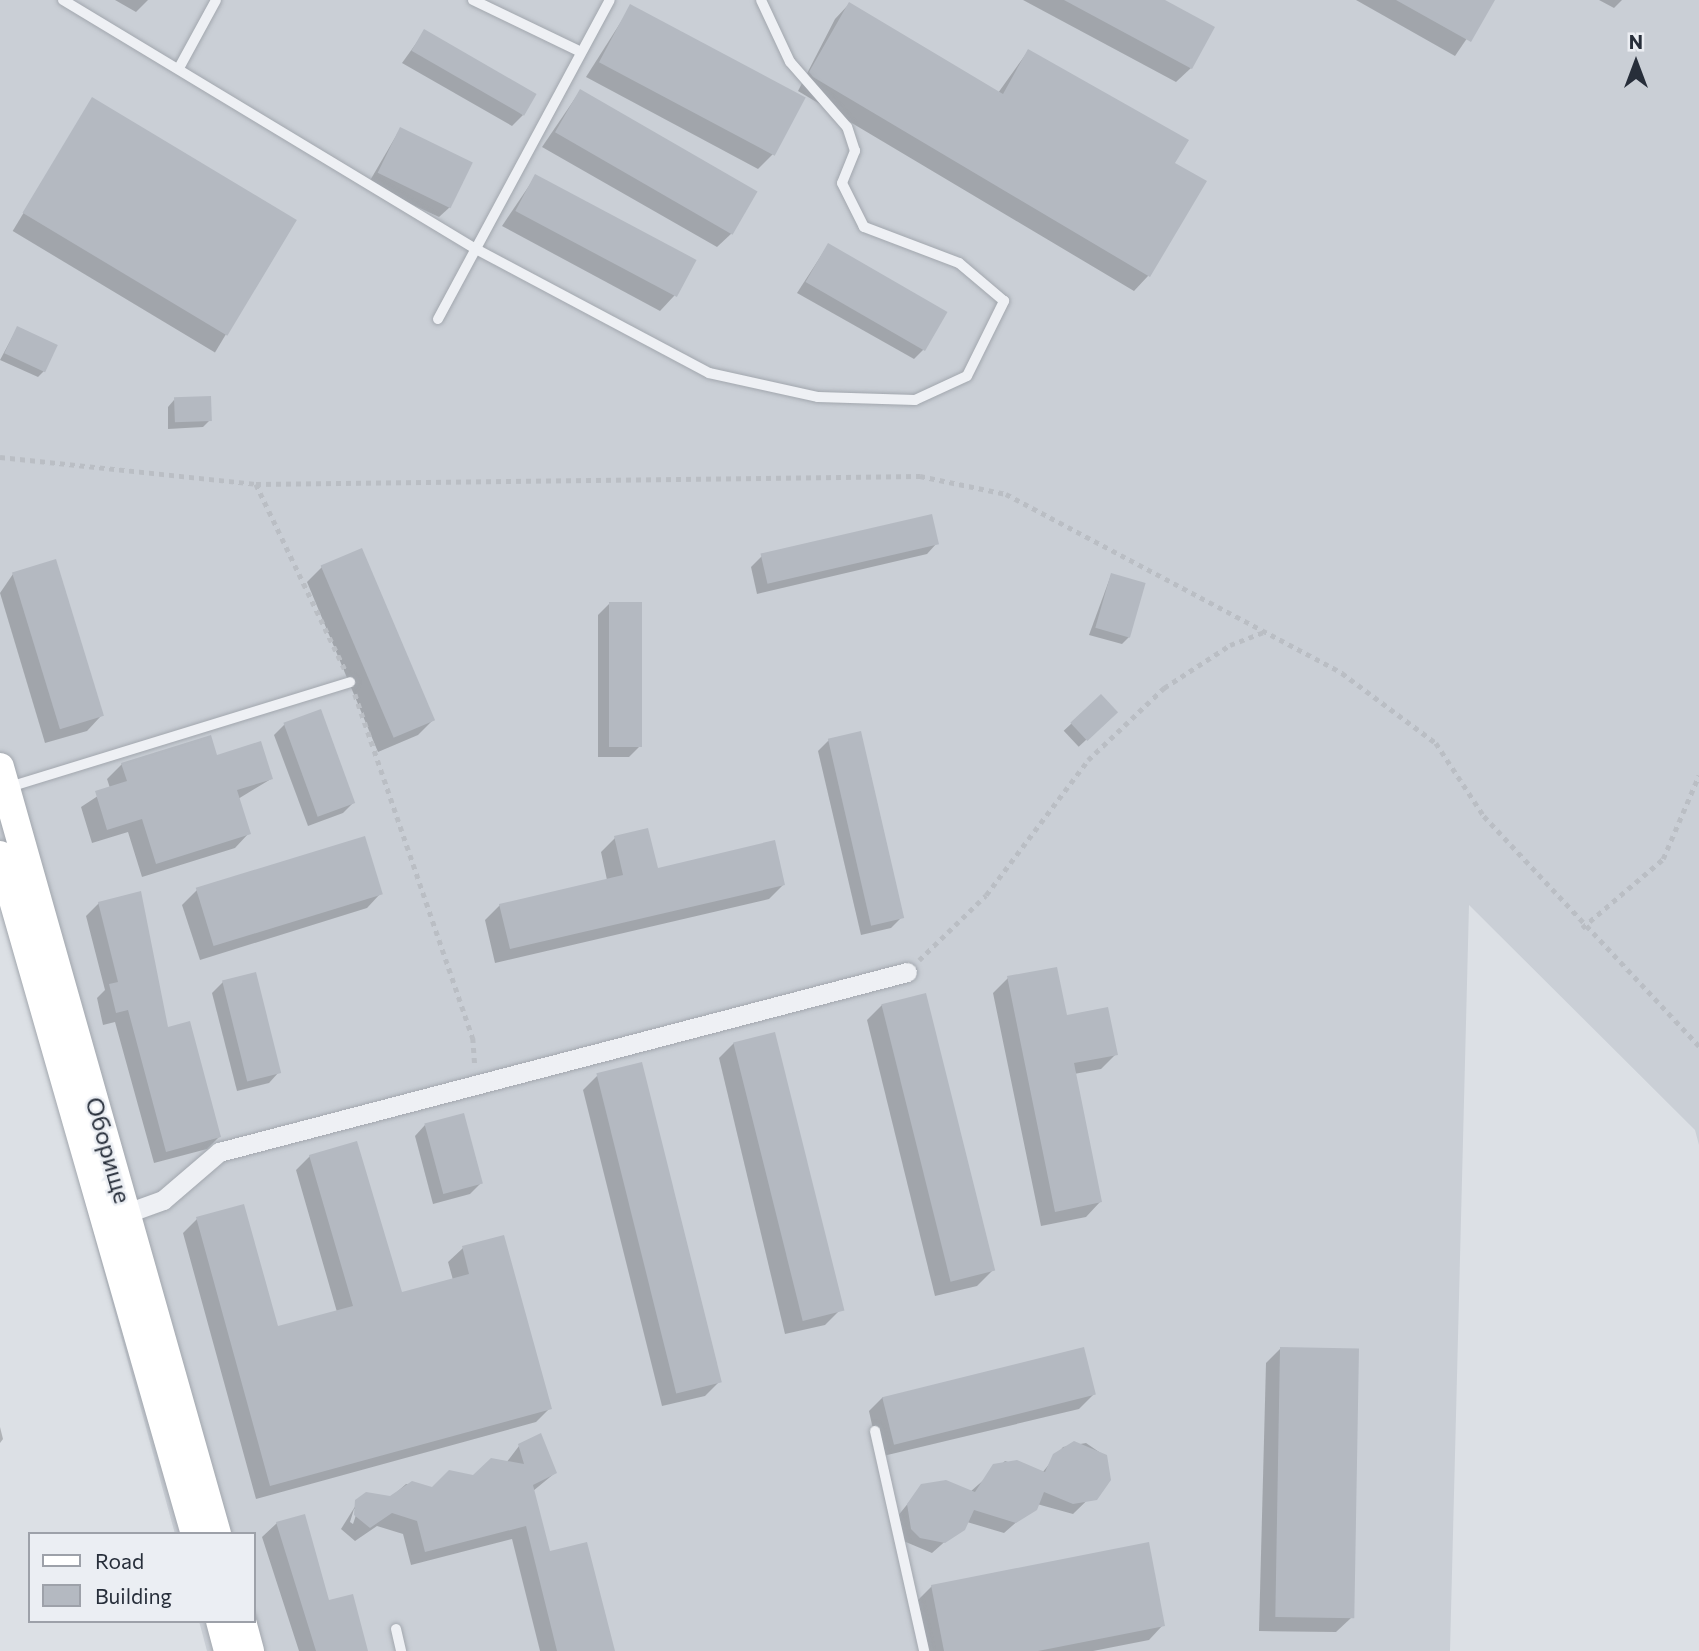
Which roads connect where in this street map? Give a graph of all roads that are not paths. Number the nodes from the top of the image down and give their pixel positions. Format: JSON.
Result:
{"nodes":[{"id":1,"x":63,"y":0,"type":"edge"},
{"id":2,"x":216,"y":0,"type":"edge"},
{"id":3,"x":473,"y":0,"type":"edge"},
{"id":4,"x":610,"y":0,"type":"edge"},
{"id":5,"x":761,"y":0,"type":"edge"},
{"id":6,"x":577,"y":50,"type":"junction"},
{"id":7,"x":179,"y":68,"type":"junction"},
{"id":8,"x":474,"y":248,"type":"junction"},
{"id":9,"x":438,"y":319,"type":"dead end"},
{"id":10,"x":350,"y":682,"type":"road end"},
{"id":11,"x":3,"y":777,"type":"edge"},
{"id":12,"x":0,"y":855,"type":"edge"},
{"id":13,"x":907,"y":972,"type":"road end"},
{"id":14,"x":117,"y":1217,"type":"junction"},
{"id":15,"x":875,"y":1431,"type":"dead end"},
{"id":16,"x":195,"y":1532,"type":"edge"},
{"id":17,"x":216,"y":1532,"type":"edge"},
{"id":18,"x":220,"y":1623,"type":"edge"},
{"id":19,"x":243,"y":1623,"type":"edge"},
{"id":20,"x":396,"y":1629,"type":"dead end"},
{"id":21,"x":228,"y":1651,"type":"edge"},
{"id":22,"x":250,"y":1651,"type":"edge"},
{"id":23,"x":401,"y":1651,"type":"edge"},
{"id":24,"x":924,"y":1651,"type":"edge"}],
"edges":[{"from":1,"to":7,"type":"lane"},
{"from":2,"to":7,"type":"lane"},
{"from":3,"to":6,"type":"lane"},
{"from":4,"to":6,"type":"lane"},
{"from":5,"to":8,"type":"lane"},
{"from":6,"to":8,"type":"lane"},
{"from":7,"to":8,"type":"lane"},
{"from":8,"to":9,"type":"lane"},
{"from":10,"to":11,"type":"lane"},
{"from":11,"to":14,"type":"main road","name":"Оборище"},
{"from":12,"to":14,"type":"main road","name":"Оборище"},
{"from":13,"to":14,"type":"street"},
{"from":14,"to":16,"type":"main road","name":"Оборище"},
{"from":14,"to":17,"type":"main road","name":"Оборище"},
{"from":15,"to":24,"type":"lane"},
{"from":18,"to":21,"type":"main road"},
{"from":19,"to":22,"type":"main road"},
{"from":20,"to":23,"type":"lane"}]}
